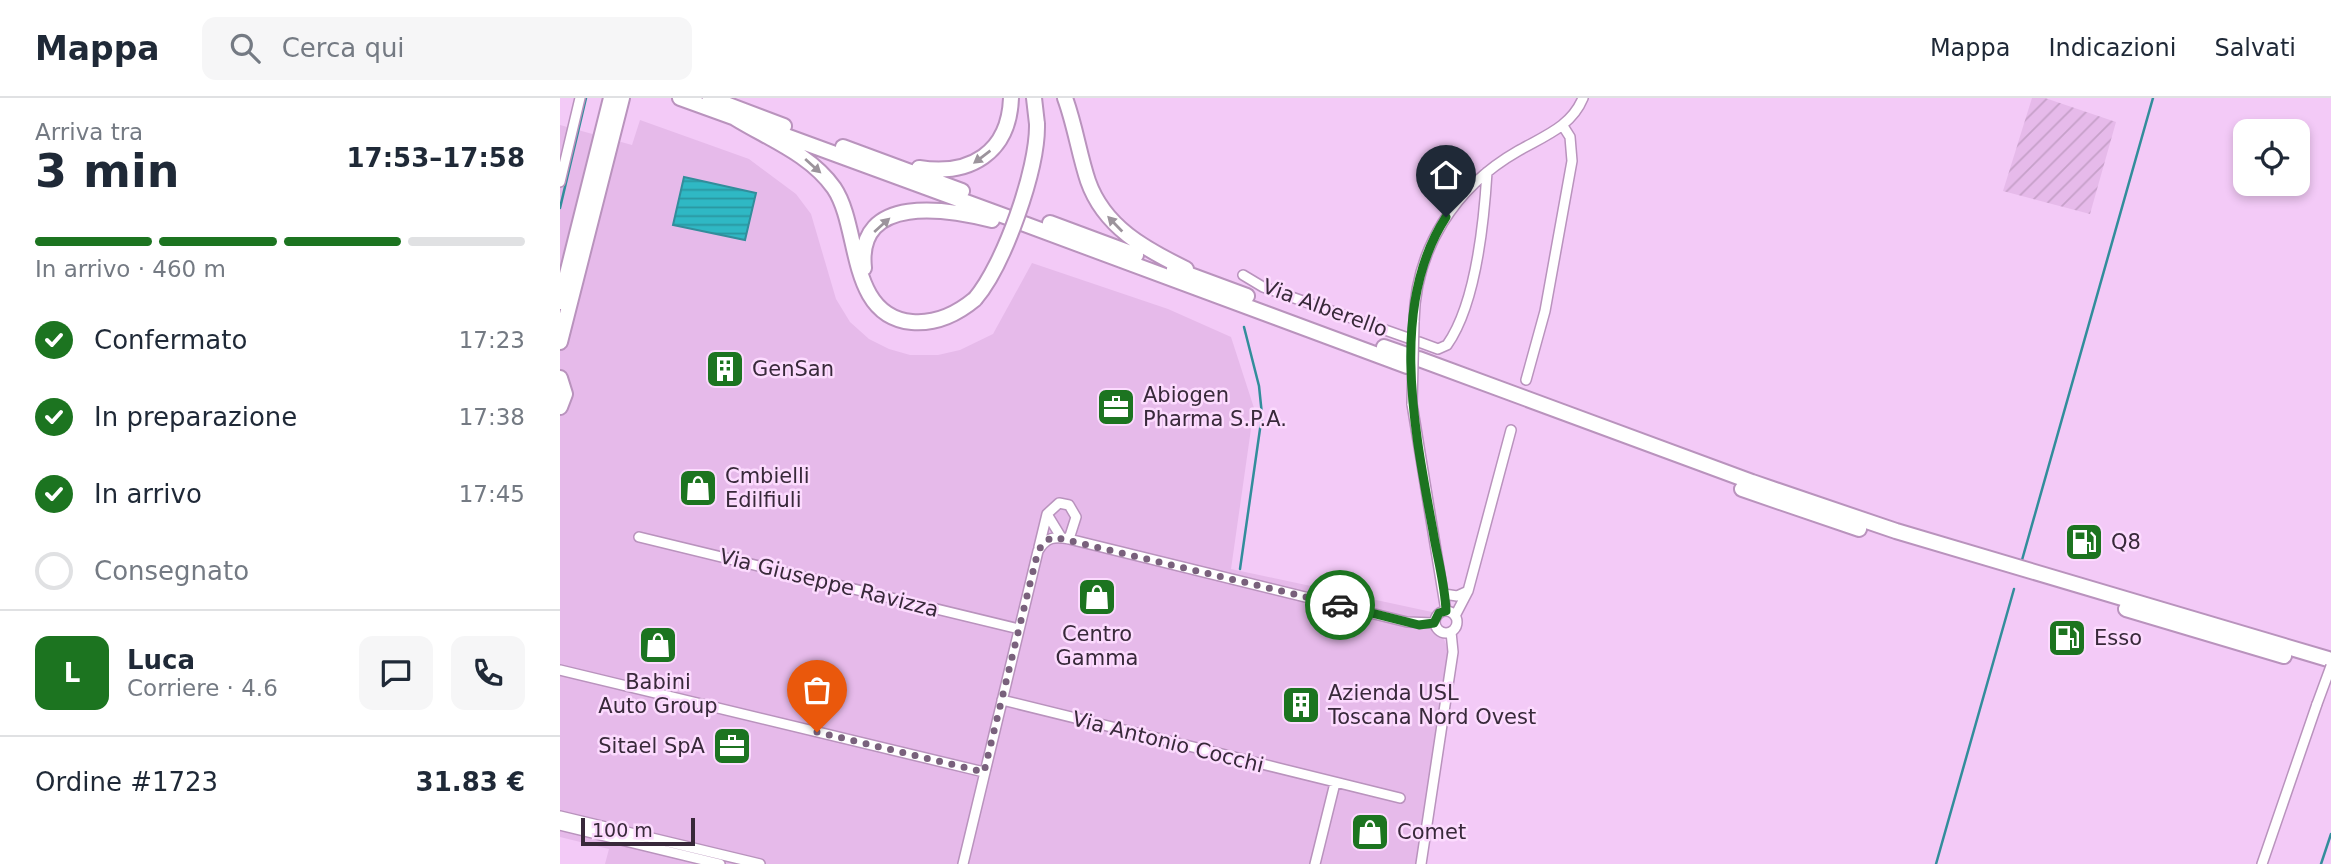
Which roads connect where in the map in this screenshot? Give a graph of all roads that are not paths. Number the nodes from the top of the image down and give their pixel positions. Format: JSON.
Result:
{"nodes":[{"id":1,"x":580,"y":98,"type":"edge"},
{"id":2,"x":611,"y":98,"type":"edge"},
{"id":3,"x":622,"y":98,"type":"edge"},
{"id":4,"x":680,"y":98,"type":"edge"},
{"id":5,"x":710,"y":98,"type":"edge"},
{"id":6,"x":1011,"y":98,"type":"edge"},
{"id":7,"x":1034,"y":98,"type":"edge"},
{"id":8,"x":1065,"y":98,"type":"edge"},
{"id":9,"x":1583,"y":98,"type":"edge"},
{"id":10,"x":727,"y":111,"type":"junction"},
{"id":11,"x":1563,"y":126,"type":"junction"},
{"id":12,"x":875,"y":159,"type":"junction"},
{"id":13,"x":1487,"y":172,"type":"junction"},
{"id":14,"x":560,"y":182,"type":"edge"},
{"id":15,"x":1013,"y":218,"type":"junction"},
{"id":16,"x":1243,"y":275,"type":"dead end"},
{"id":17,"x":1215,"y":284,"type":"junction"},
{"id":18,"x":866,"y":287,"type":"junction"},
{"id":19,"x":560,"y":302,"type":"edge"},
{"id":20,"x":1408,"y":338,"type":"dead end"},
{"id":21,"x":560,"y":342,"type":"edge"},
{"id":22,"x":1419,"y":342,"type":"dead end"},
{"id":23,"x":1413,"y":363,"type":"junction"},
{"id":24,"x":560,"y":378,"type":"edge"},
{"id":25,"x":1526,"y":380,"type":"dead end"},
{"id":26,"x":560,"y":407,"type":"edge"},
{"id":27,"x":1511,"y":430,"type":"dead end"},
{"id":28,"x":1047,"y":514,"type":"junction"},
{"id":29,"x":639,"y":537,"type":"dead end"},
{"id":30,"x":1065,"y":538,"type":"junction"},
{"id":31,"x":1038,"y":551,"type":"junction"},
{"id":32,"x":1468,"y":591,"type":"junction"},
{"id":33,"x":1444,"y":594,"type":"junction"},
{"id":34,"x":1446,"y":611,"type":"junction"},
{"id":35,"x":1455,"y":616,"type":"junction"},
{"id":36,"x":1434,"y":623,"type":"junction"},
{"id":37,"x":1019,"y":629,"type":"junction"},
{"id":38,"x":1451,"y":632,"type":"junction"},
{"id":39,"x":2328,"y":664,"type":"edge"},
{"id":40,"x":560,"y":670,"type":"edge"},
{"id":41,"x":1002,"y":700,"type":"junction"},
{"id":42,"x":984,"y":772,"type":"junction"},
{"id":43,"x":1335,"y":783,"type":"junction"},
{"id":44,"x":1400,"y":798,"type":"dead end"},
{"id":45,"x":560,"y":816,"type":"edge"},
{"id":46,"x":560,"y":825,"type":"edge"},
{"id":47,"x":720,"y":864,"type":"edge"},
{"id":48,"x":760,"y":864,"type":"edge"},
{"id":49,"x":963,"y":864,"type":"edge"},
{"id":50,"x":1315,"y":864,"type":"edge"},
{"id":51,"x":1421,"y":864,"type":"edge"},
{"id":52,"x":2262,"y":864,"type":"edge"}],
"edges":[{"from":1,"to":14,"type":"street"},
{"from":2,"to":19,"type":"main road"},
{"from":3,"to":21,"type":"main road"},
{"from":4,"to":10,"type":"main road"},
{"from":5,"to":10,"type":"main road"},
{"from":6,"to":12,"type":"main road","one_way":true},
{"from":7,"to":18,"type":"main road","bridge":true},
{"from":17,"to":8,"type":"main road","one_way":true},
{"from":9,"to":11,"type":"street"},
{"from":10,"to":12,"type":"main road"},
{"from":10,"to":15,"type":"main road"},
{"from":10,"to":18,"type":"main road","one_way":true},
{"from":11,"to":13,"type":"street"},
{"from":11,"to":25,"type":"street"},
{"from":12,"to":15,"type":"main road"},
{"from":13,"to":22,"type":"street"},
{"from":13,"to":33,"type":"street","bridge":true},
{"from":15,"to":17,"type":"main road"},
{"from":18,"to":15,"type":"main road","one_way":true},
{"from":15,"to":23,"type":"main road"},
{"from":16,"to":20,"type":"street","name":"Via Alberello"},
{"from":17,"to":23,"type":"main road"},
{"from":23,"to":39,"type":"main road"},
{"from":24,"to":26,"type":"main road"},
{"from":27,"to":32,"type":"street"},
{"from":28,"to":30,"type":"street"},
{"from":28,"to":30,"type":"street"},
{"from":28,"to":31,"type":"street"},
{"from":29,"to":37,"type":"street","name":"Via Giuseppe Ravizza"},
{"from":30,"to":31,"type":"street"},
{"from":30,"to":36,"type":"street"},
{"from":31,"to":37,"type":"street"},
{"from":32,"to":33,"type":"street"},
{"from":32,"to":35,"type":"street"},
{"from":33,"to":34,"type":"street"},
{"from":34,"to":35,"type":"street"},
{"from":34,"to":36,"type":"street"},
{"from":35,"to":38,"type":"street"},
{"from":36,"to":38,"type":"street"},
{"from":37,"to":41,"type":"street"},
{"from":38,"to":51,"type":"street"},
{"from":39,"to":52,"type":"street","bridge":true},
{"from":40,"to":42,"type":"street"},
{"from":41,"to":42,"type":"street"},
{"from":41,"to":43,"type":"street","name":"Via Antonio Cocchi"},
{"from":42,"to":49,"type":"street"},
{"from":43,"to":44,"type":"street","name":"Via Antonio Cocchi"},
{"from":43,"to":50,"type":"street"},
{"from":45,"to":48,"type":"street"},
{"from":46,"to":47,"type":"street"}]}
